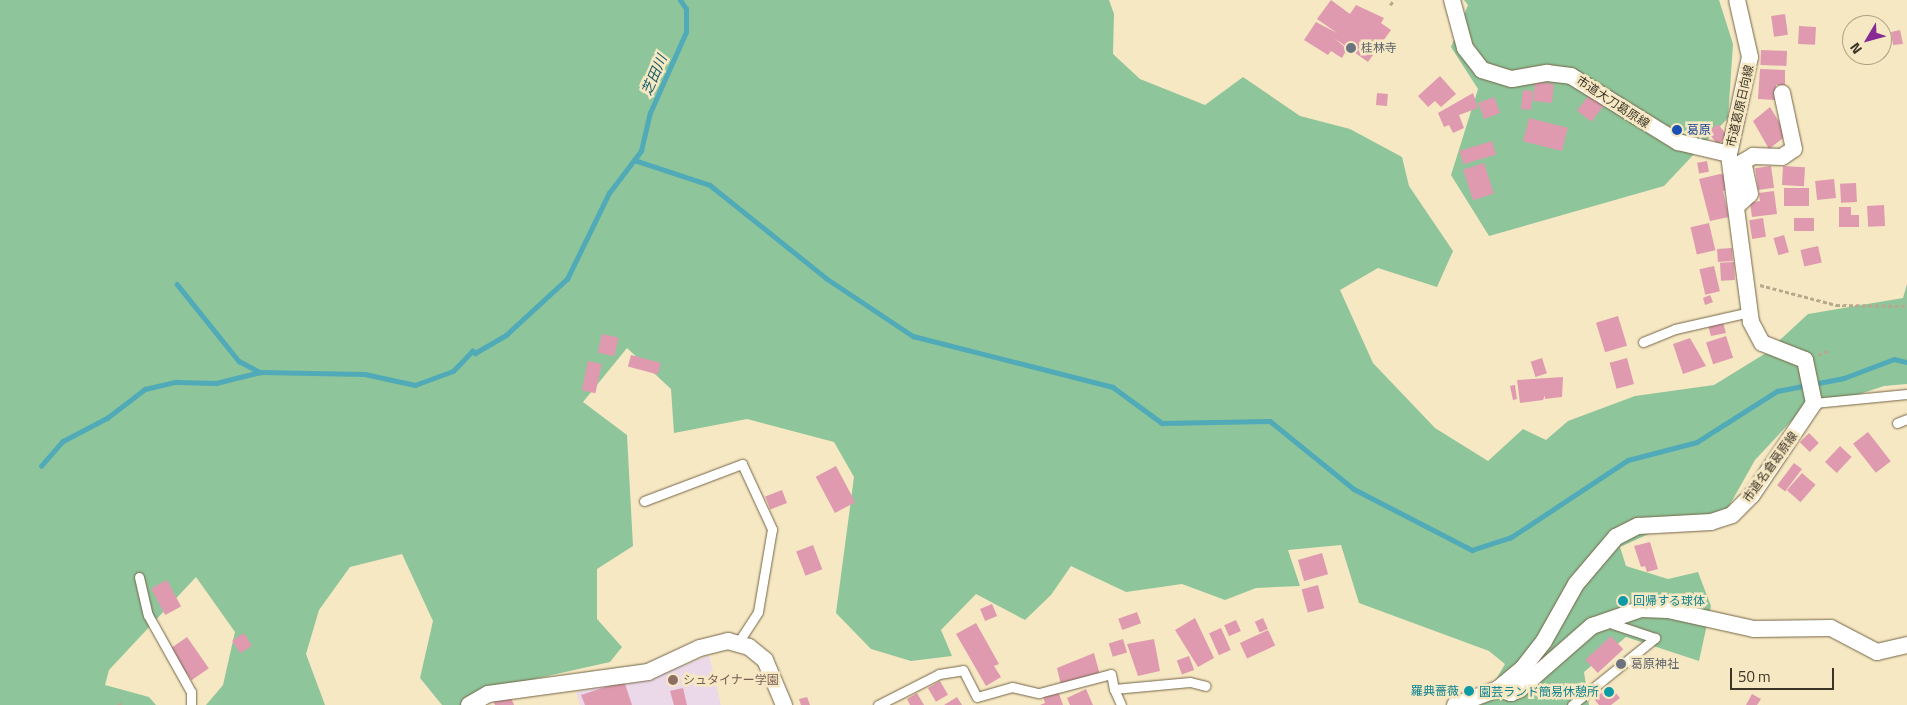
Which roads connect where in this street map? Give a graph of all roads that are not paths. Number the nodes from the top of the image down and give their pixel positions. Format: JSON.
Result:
{"nodes":[{"id":1,"x":1452,"y":0,"type":"edge"},
{"id":2,"x":1737,"y":0,"type":"edge"},
{"id":3,"x":1782,"y":93,"type":"dead end"},
{"id":4,"x":1729,"y":154,"type":"junction"},
{"id":5,"x":1738,"y":205,"type":"junction"},
{"id":6,"x":1749,"y":312,"type":"junction"},
{"id":7,"x":1643,"y":342,"type":"dead end"},
{"id":8,"x":1812,"y":389,"type":"junction"},
{"id":9,"x":1907,"y":394,"type":"edge"},
{"id":10,"x":1907,"y":419,"type":"edge"},
{"id":11,"x":1897,"y":422,"type":"dead end"},
{"id":12,"x":644,"y":501,"type":"dead end"},
{"id":13,"x":139,"y":577,"type":"dead end"},
{"id":14,"x":1584,"y":632,"type":"junction"},
{"id":15,"x":738,"y":643,"type":"junction"},
{"id":16,"x":1907,"y":645,"type":"edge"},
{"id":17,"x":1206,"y":686,"type":"dead end"},
{"id":18,"x":1114,"y":689,"type":"junction"},
{"id":19,"x":1498,"y":689,"type":"junction"},
{"id":20,"x":191,"y":705,"type":"edge"},
{"id":21,"x":469,"y":705,"type":"edge"},
{"id":22,"x":784,"y":705,"type":"edge"},
{"id":23,"x":878,"y":705,"type":"edge"},
{"id":24,"x":1121,"y":705,"type":"edge"},
{"id":25,"x":1455,"y":705,"type":"edge"},
{"id":26,"x":1572,"y":705,"type":"edge"}],
"edges":[{"from":1,"to":4,"type":"street","name":"市道大刀葛原線"},
{"from":2,"to":4,"type":"street","name":"市道葛原日向線"},
{"from":3,"to":5,"type":"street"},
{"from":4,"to":5,"type":"street"},
{"from":5,"to":6,"type":"street"},
{"from":6,"to":7,"type":"lane"},
{"from":6,"to":8,"type":"street"},
{"from":8,"to":9,"type":"lane"},
{"from":8,"to":19,"type":"street","name":"市道名倉葛原線"},
{"from":10,"to":11,"type":"lane"},
{"from":12,"to":15,"type":"lane"},
{"from":13,"to":20,"type":"lane"},
{"from":14,"to":16,"type":"street"},
{"from":14,"to":19,"type":"street"},
{"from":14,"to":26,"type":"lane"},
{"from":15,"to":21,"type":"street"},
{"from":15,"to":22,"type":"street"},
{"from":17,"to":18,"type":"lane"},
{"from":18,"to":23,"type":"lane"},
{"from":18,"to":24,"type":"lane"},
{"from":19,"to":25,"type":"street","name":"市道名倉葛原線"}]}
